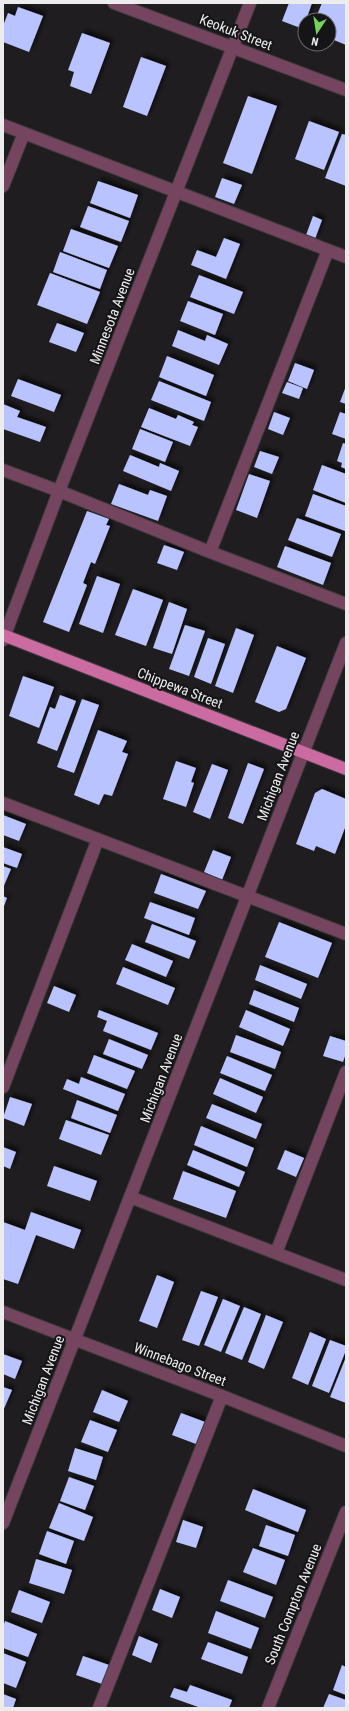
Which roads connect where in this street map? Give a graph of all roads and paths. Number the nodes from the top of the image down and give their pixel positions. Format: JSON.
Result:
{"nodes":[{"id":1,"x":114,"y":3,"type":"edge"},
{"id":2,"x":250,"y":3,"type":"edge"},
{"id":3,"x":233,"y":47,"type":"junction"},
{"id":4,"x":346,"y":90,"type":"edge"},
{"id":5,"x":3,"y":125,"type":"edge"},
{"id":6,"x":24,"y":133,"type":"junction"},
{"id":7,"x":3,"y":186,"type":"edge"},
{"id":8,"x":176,"y":191,"type":"junction"},
{"id":9,"x":328,"y":250,"type":"junction"},
{"id":10,"x":346,"y":257,"type":"edge"},
{"id":11,"x":3,"y":470,"type":"edge"},
{"id":12,"x":59,"y":491,"type":"junction"},
{"id":13,"x":210,"y":552,"type":"junction"},
{"id":14,"x":346,"y":604,"type":"edge"},
{"id":15,"x":4,"y":637,"type":"edge"},
{"id":16,"x":346,"y":643,"type":"edge"},
{"id":17,"x":303,"y":753,"type":"junction"},
{"id":18,"x":346,"y":769,"type":"edge"},
{"id":19,"x":3,"y":803,"type":"edge"},
{"id":20,"x":98,"y":839,"type":"junction"},
{"id":21,"x":248,"y":896,"type":"junction"},
{"id":22,"x":346,"y":934,"type":"edge"},
{"id":23,"x":346,"y":1072,"type":"edge"},
{"id":24,"x":3,"y":1086,"type":"edge"},
{"id":25,"x":130,"y":1197,"type":"junction"},
{"id":26,"x":276,"y":1253,"type":"junction"},
{"id":27,"x":346,"y":1280,"type":"edge"},
{"id":28,"x":3,"y":1312,"type":"edge"},
{"id":29,"x":75,"y":1339,"type":"junction"},
{"id":30,"x":222,"y":1396,"type":"junction"},
{"id":31,"x":346,"y":1446,"type":"edge"},
{"id":32,"x":346,"y":1512,"type":"edge"},
{"id":33,"x":3,"y":1523,"type":"edge"},
{"id":34,"x":99,"y":1708,"type":"edge"},
{"id":35,"x":268,"y":1708,"type":"edge"}],
"edges":[{"from":1,"to":3,"type":"street","name":"Keokuk Street"},
{"from":2,"to":3,"type":"street","name":"Minnesota Avenue"},
{"from":3,"to":4,"type":"street","name":"Keokuk Street"},
{"from":3,"to":8,"type":"street","name":"Minnesota Avenue"},
{"from":5,"to":6,"type":"street"},
{"from":6,"to":7,"type":"street"},
{"from":6,"to":8,"type":"street"},
{"from":8,"to":9,"type":"street"},
{"from":8,"to":12,"type":"street","name":"Minnesota Avenue"},
{"from":9,"to":10,"type":"street"},
{"from":9,"to":13,"type":"street"},
{"from":11,"to":12,"type":"street"},
{"from":12,"to":13,"type":"street"},
{"from":12,"to":15,"type":"street","name":"Minnesota Avenue"},
{"from":13,"to":14,"type":"street"},
{"from":15,"to":17,"type":"main road","name":"Chippewa Street"},
{"from":16,"to":17,"type":"street","name":"Michigan Avenue"},
{"from":17,"to":18,"type":"main road","name":"Chippewa Street"},
{"from":17,"to":21,"type":"street","name":"Michigan Avenue"},
{"from":19,"to":20,"type":"street"},
{"from":20,"to":21,"type":"street"},
{"from":20,"to":24,"type":"street"},
{"from":21,"to":22,"type":"street"},
{"from":21,"to":25,"type":"street","name":"Michigan Avenue"},
{"from":23,"to":26,"type":"street"},
{"from":25,"to":26,"type":"street"},
{"from":25,"to":29,"type":"street","name":"Michigan Avenue"},
{"from":26,"to":27,"type":"street"},
{"from":28,"to":29,"type":"street","name":"Winnebago Street"},
{"from":29,"to":30,"type":"street","name":"Winnebago Street"},
{"from":29,"to":33,"type":"street","name":"Michigan Avenue"},
{"from":30,"to":31,"type":"street","name":"Winnebago Street"},
{"from":30,"to":34,"type":"street"},
{"from":32,"to":35,"type":"street","name":"South Compton Avenue"}]}
